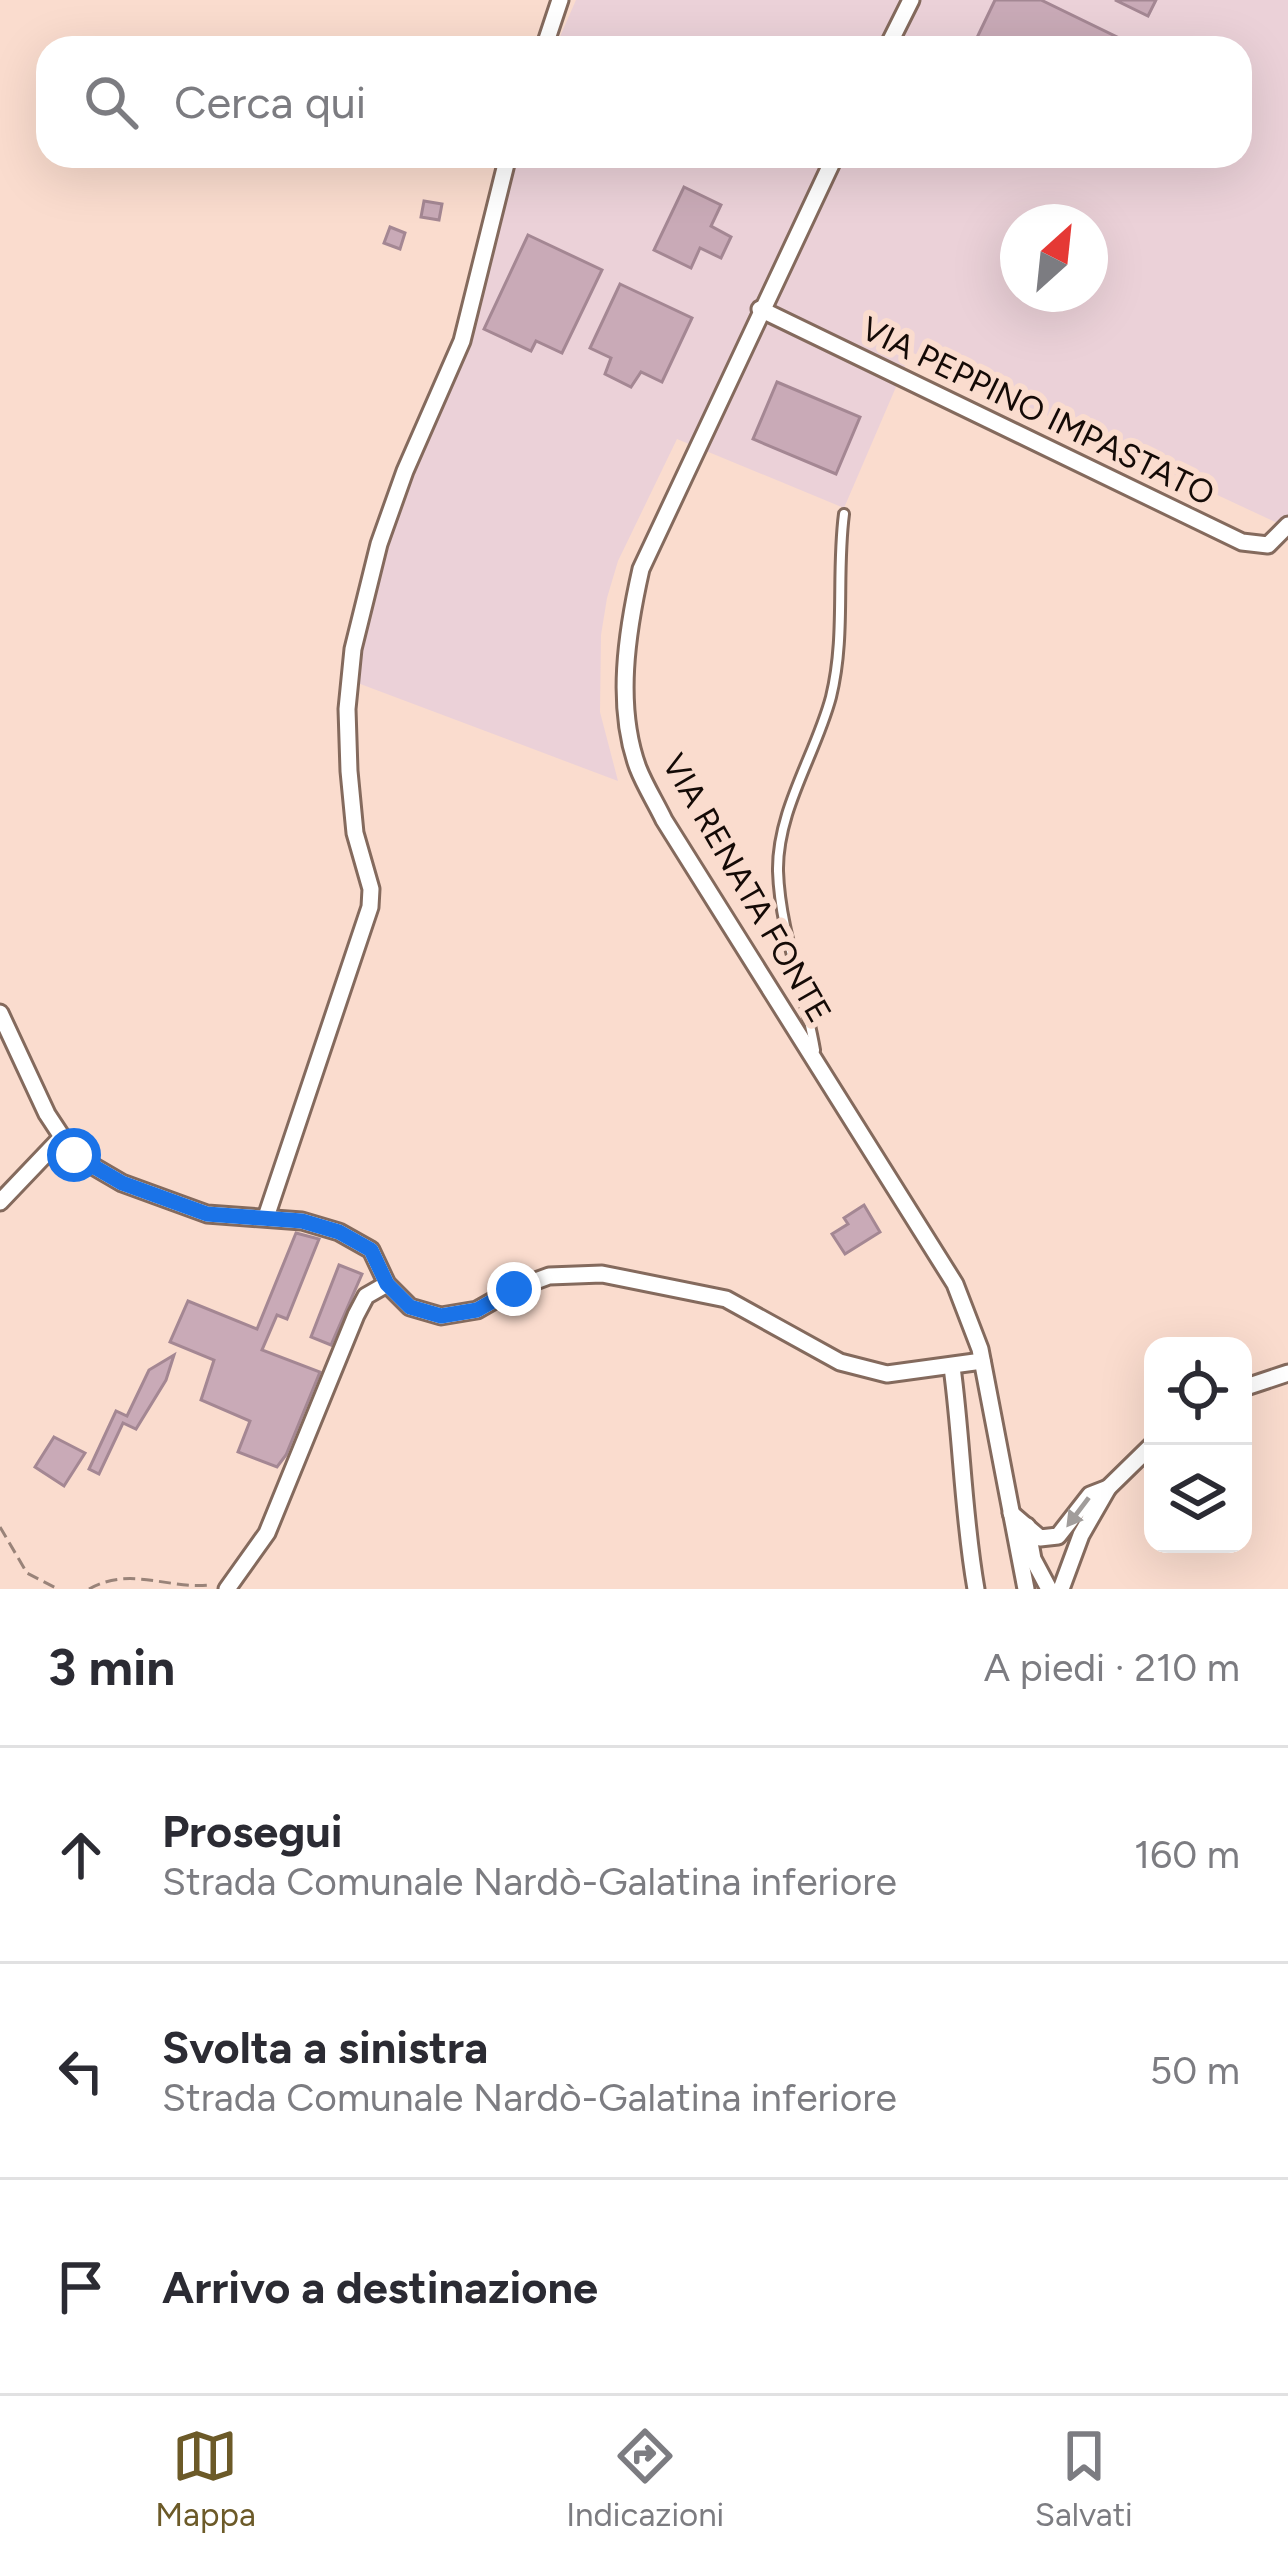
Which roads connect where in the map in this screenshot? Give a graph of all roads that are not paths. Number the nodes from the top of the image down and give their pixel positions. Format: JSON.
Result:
{"nodes":[{"id":1,"x":560,"y":0,"type":"edge"},
{"id":2,"x":911,"y":0,"type":"edge"},
{"id":3,"x":548,"y":36,"type":"edge"},
{"id":4,"x":893,"y":36,"type":"edge"},
{"id":5,"x":505,"y":168,"type":"edge"},
{"id":6,"x":829,"y":168,"type":"edge"},
{"id":7,"x":760,"y":309,"type":"junction"},
{"id":8,"x":844,"y":514,"type":"dead end"},
{"id":9,"x":1288,"y":525,"type":"edge"},
{"id":10,"x":0,"y":1012,"type":"edge"},
{"id":11,"x":818,"y":1067,"type":"junction"},
{"id":12,"x":62,"y":1137,"type":"junction"},
{"id":13,"x":0,"y":1202,"type":"edge"},
{"id":14,"x":266,"y":1217,"type":"junction"},
{"id":15,"x":387,"y":1284,"type":"junction"},
{"id":16,"x":982,"y":1361,"type":"junction"},
{"id":17,"x":952,"y":1367,"type":"junction"},
{"id":18,"x":1288,"y":1373,"type":"edge"},
{"id":19,"x":1252,"y":1385,"type":"edge"},
{"id":20,"x":1152,"y":1445,"type":"edge"},
{"id":21,"x":1108,"y":1488,"type":"junction"},
{"id":22,"x":1011,"y":1514,"type":"junction"},
{"id":23,"x":1027,"y":1526,"type":"junction"},
{"id":24,"x":228,"y":1586,"type":"edge"},
{"id":25,"x":976,"y":1589,"type":"edge"},
{"id":26,"x":1026,"y":1589,"type":"edge"},
{"id":27,"x":1049,"y":1589,"type":"edge"},
{"id":28,"x":1061,"y":1589,"type":"edge"}],
"edges":[{"from":1,"to":3,"type":"street"},
{"from":2,"to":4,"type":"street"},
{"from":5,"to":14,"type":"street"},
{"from":6,"to":7,"type":"street","name":"VIA RENATA FONTE"},
{"from":7,"to":9,"type":"street","name":"VIA PEPPINO IMPASTATO"},
{"from":7,"to":11,"type":"street","name":"VIA RENATA FONTE"},
{"from":8,"to":11,"type":"lane"},
{"from":10,"to":12,"type":"street"},
{"from":11,"to":16,"type":"street","name":"VIA RENATA FONTE"},
{"from":12,"to":13,"type":"street"},
{"from":12,"to":14,"type":"street"},
{"from":14,"to":15,"type":"street"},
{"from":15,"to":17,"type":"street"},
{"from":15,"to":24,"type":"street"},
{"from":16,"to":17,"type":"street"},
{"from":16,"to":22,"type":"street","name":"VIA RENATA FONTE"},
{"from":17,"to":25,"type":"street"},
{"from":18,"to":19,"type":"street"},
{"from":20,"to":21,"type":"street"},
{"from":21,"to":23,"type":"street","one_way":true},
{"from":21,"to":28,"type":"street"},
{"from":22,"to":23,"type":"street"},
{"from":22,"to":26,"type":"street","name":"VIA RENATA FONTE"},
{"from":23,"to":27,"type":"street"}]}
